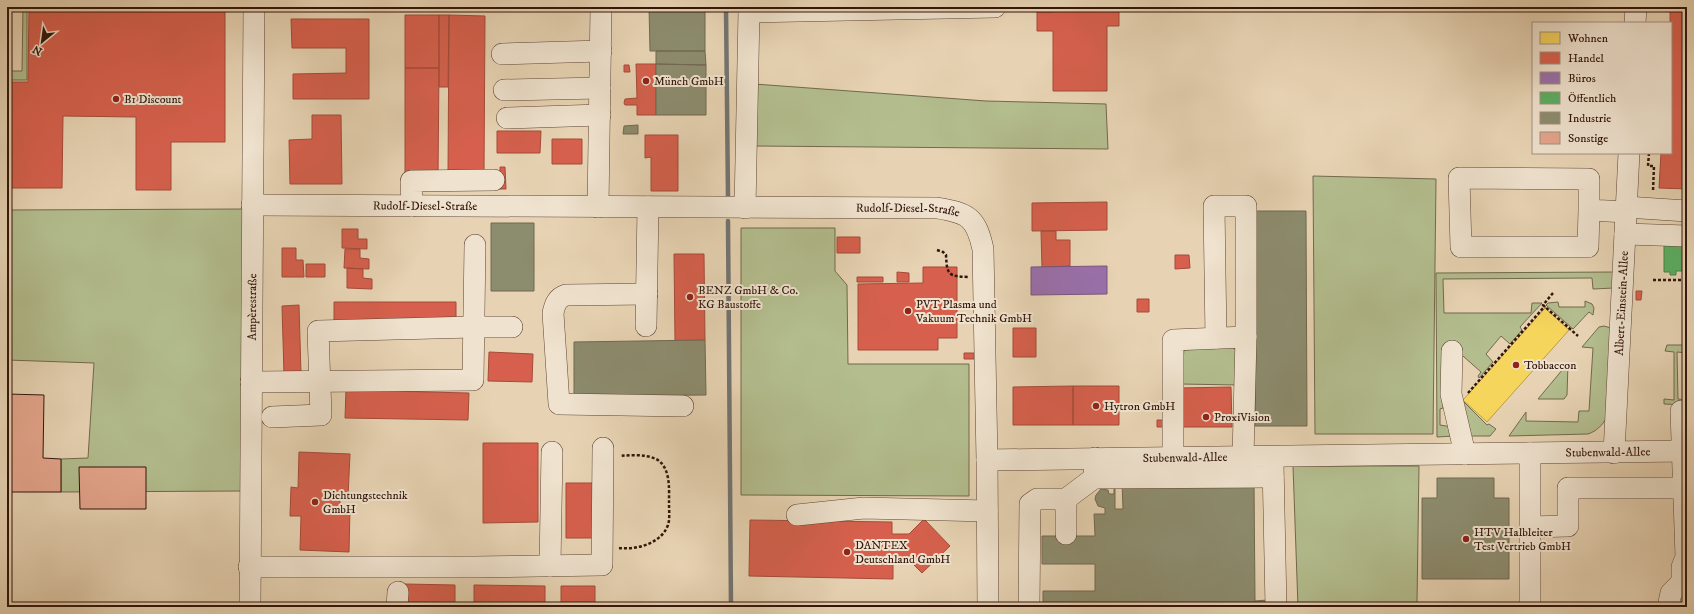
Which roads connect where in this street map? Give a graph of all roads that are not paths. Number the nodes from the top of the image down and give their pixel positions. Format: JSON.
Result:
{"nodes":[{"id":1,"x":254,"y":7,"type":"edge"},
{"id":2,"x":601,"y":7,"type":"edge"},
{"id":3,"x":995,"y":7,"type":"edge"},
{"id":4,"x":1636,"y":7,"type":"edge"},
{"id":5,"x":749,"y":9,"type":"edge"},
{"id":6,"x":1635,"y":22,"type":"edge"},
{"id":7,"x":601,"y":52,"type":"junction"},
{"id":8,"x":502,"y":54,"type":"dead end"},
{"id":9,"x":600,"y":88,"type":"junction"},
{"id":10,"x":504,"y":90,"type":"dead end"},
{"id":11,"x":600,"y":115,"type":"junction"},
{"id":12,"x":507,"y":118,"type":"dead end"},
{"id":13,"x":1629,"y":154,"type":"edge"},
{"id":14,"x":456,"y":180,"type":"junction"},
{"id":15,"x":494,"y":180,"type":"dead end"},
{"id":16,"x":252,"y":206,"type":"junction"},
{"id":17,"x":412,"y":206,"type":"junction"},
{"id":18,"x":456,"y":206,"type":"junction"},
{"id":19,"x":598,"y":207,"type":"junction"},
{"id":20,"x":648,"y":207,"type":"junction"},
{"id":21,"x":745,"y":208,"type":"junction"},
{"id":22,"x":1589,"y":210,"type":"junction"},
{"id":23,"x":1626,"y":210,"type":"junction"},
{"id":24,"x":1687,"y":211,"type":"edge"},
{"id":25,"x":1625,"y":234,"type":"junction"},
{"id":26,"x":1687,"y":236,"type":"edge"},
{"id":27,"x":475,"y":245,"type":"dead end"},
{"id":28,"x":647,"y":294,"type":"junction"},
{"id":29,"x":646,"y":326,"type":"dead end"},
{"id":30,"x":473,"y":327,"type":"junction"},
{"id":31,"x":512,"y":327,"type":"dead end"},
{"id":32,"x":1246,"y":337,"type":"junction"},
{"id":33,"x":1216,"y":338,"type":"junction"},
{"id":34,"x":1452,"y":351,"type":"dead end"},
{"id":35,"x":251,"y":382,"type":"junction"},
{"id":36,"x":319,"y":382,"type":"junction"},
{"id":37,"x":683,"y":406,"type":"dead end"},
{"id":38,"x":1681,"y":411,"type":"dead end"},
{"id":39,"x":272,"y":417,"type":"dead end"},
{"id":40,"x":1684,"y":451,"type":"edge"},
{"id":41,"x":552,"y":452,"type":"dead end"},
{"id":42,"x":603,"y":453,"type":"road end"},
{"id":43,"x":1530,"y":453,"type":"junction"},
{"id":44,"x":1614,"y":453,"type":"junction"},
{"id":45,"x":1465,"y":454,"type":"junction"},
{"id":46,"x":1273,"y":456,"type":"junction"},
{"id":47,"x":1242,"y":457,"type":"junction"},
{"id":48,"x":1173,"y":458,"type":"junction"},
{"id":49,"x":987,"y":460,"type":"junction"},
{"id":50,"x":1095,"y":468,"type":"junction"},
{"id":51,"x":1273,"y":477,"type":"junction"},
{"id":52,"x":1685,"y":488,"type":"edge"},
{"id":53,"x":1066,"y":498,"type":"junction"},
{"id":54,"x":987,"y":511,"type":"junction"},
{"id":55,"x":797,"y":515,"type":"dead end"},
{"id":56,"x":1530,"y":527,"type":"junction"},
{"id":57,"x":1066,"y":534,"type":"dead end"},
{"id":58,"x":550,"y":566,"type":"junction"},
{"id":59,"x":249,"y":567,"type":"junction"},
{"id":60,"x":250,"y":607,"type":"edge"},
{"id":61,"x":988,"y":607,"type":"edge"},
{"id":62,"x":1029,"y":607,"type":"edge"},
{"id":63,"x":1276,"y":607,"type":"edge"},
{"id":64,"x":1530,"y":607,"type":"edge"},
{"id":65,"x":1668,"y":607,"type":"edge"}],
"edges":[{"from":1,"to":16,"type":"street","name":"Ampèrestraße"},
{"from":2,"to":7,"type":"street"},
{"from":3,"to":5,"type":"street"},
{"from":4,"to":6,"type":"street"},
{"from":5,"to":21,"type":"street"},
{"from":7,"to":8,"type":"street"},
{"from":7,"to":9,"type":"street"},
{"from":9,"to":10,"type":"street"},
{"from":9,"to":11,"type":"street"},
{"from":11,"to":12,"type":"street"},
{"from":11,"to":19,"type":"street"},
{"from":13,"to":23,"type":"street","name":"Albert-Einstein-Allee"},
{"from":14,"to":15,"type":"street"},
{"from":14,"to":17,"type":"street"},
{"from":14,"to":18,"type":"street"},
{"from":16,"to":17,"type":"street","name":"Rudolf-Diesel-Straße"},
{"from":16,"to":35,"type":"street","name":"Ampèrestraße"},
{"from":17,"to":18,"type":"street","name":"Rudolf-Diesel-Straße"},
{"from":18,"to":19,"type":"street","name":"Rudolf-Diesel-Straße"},
{"from":19,"to":20,"type":"street","name":"Rudolf-Diesel-Straße"},
{"from":20,"to":21,"type":"street","name":"Rudolf-Diesel-Straße"},
{"from":20,"to":28,"type":"street"},
{"from":21,"to":49,"type":"street","name":"Rudolf-Diesel-Straße"},
{"from":22,"to":22,"type":"street"},
{"from":22,"to":23,"type":"street"},
{"from":23,"to":24,"type":"street"},
{"from":23,"to":25,"type":"street","name":"Albert-Einstein-Allee"},
{"from":25,"to":26,"type":"street"},
{"from":25,"to":44,"type":"street","name":"Albert-Einstein-Allee"},
{"from":27,"to":30,"type":"street"},
{"from":28,"to":29,"type":"street"},
{"from":28,"to":37,"type":"street"},
{"from":30,"to":31,"type":"street"},
{"from":30,"to":36,"type":"street"},
{"from":30,"to":36,"type":"street"},
{"from":32,"to":33,"type":"street"},
{"from":32,"to":33,"type":"street"},
{"from":32,"to":47,"type":"street"},
{"from":33,"to":48,"type":"street"},
{"from":34,"to":45,"type":"street"},
{"from":35,"to":36,"type":"street"},
{"from":35,"to":59,"type":"street","name":"Ampèrestraße"},
{"from":36,"to":39,"type":"street"},
{"from":38,"to":40,"type":"street"},
{"from":40,"to":44,"type":"street","name":"Stubenwald-Allee"},
{"from":40,"to":52,"type":"street"},
{"from":41,"to":58,"type":"street"},
{"from":42,"to":58,"type":"street"},
{"from":43,"to":44,"type":"street","name":"Stubenwald-Allee"},
{"from":43,"to":45,"type":"street","name":"Stubenwald-Allee"},
{"from":43,"to":56,"type":"street"},
{"from":45,"to":46,"type":"street","name":"Stubenwald-Allee"},
{"from":46,"to":47,"type":"street","name":"Stubenwald-Allee"},
{"from":46,"to":51,"type":"street"},
{"from":47,"to":48,"type":"street","name":"Stubenwald-Allee"},
{"from":48,"to":50,"type":"street","name":"Stubenwald-Allee"},
{"from":49,"to":50,"type":"street","name":"Stubenwald-Allee"},
{"from":49,"to":54,"type":"street"},
{"from":50,"to":51,"type":"street"},
{"from":50,"to":53,"type":"street"},
{"from":51,"to":63,"type":"street"},
{"from":52,"to":56,"type":"street"},
{"from":52,"to":65,"type":"street"},
{"from":53,"to":57,"type":"street"},
{"from":53,"to":62,"type":"street"},
{"from":54,"to":55,"type":"street"},
{"from":54,"to":61,"type":"street"},
{"from":56,"to":64,"type":"street"},
{"from":58,"to":59,"type":"street"},
{"from":59,"to":60,"type":"street","name":"Ampèrestraße"}]}
